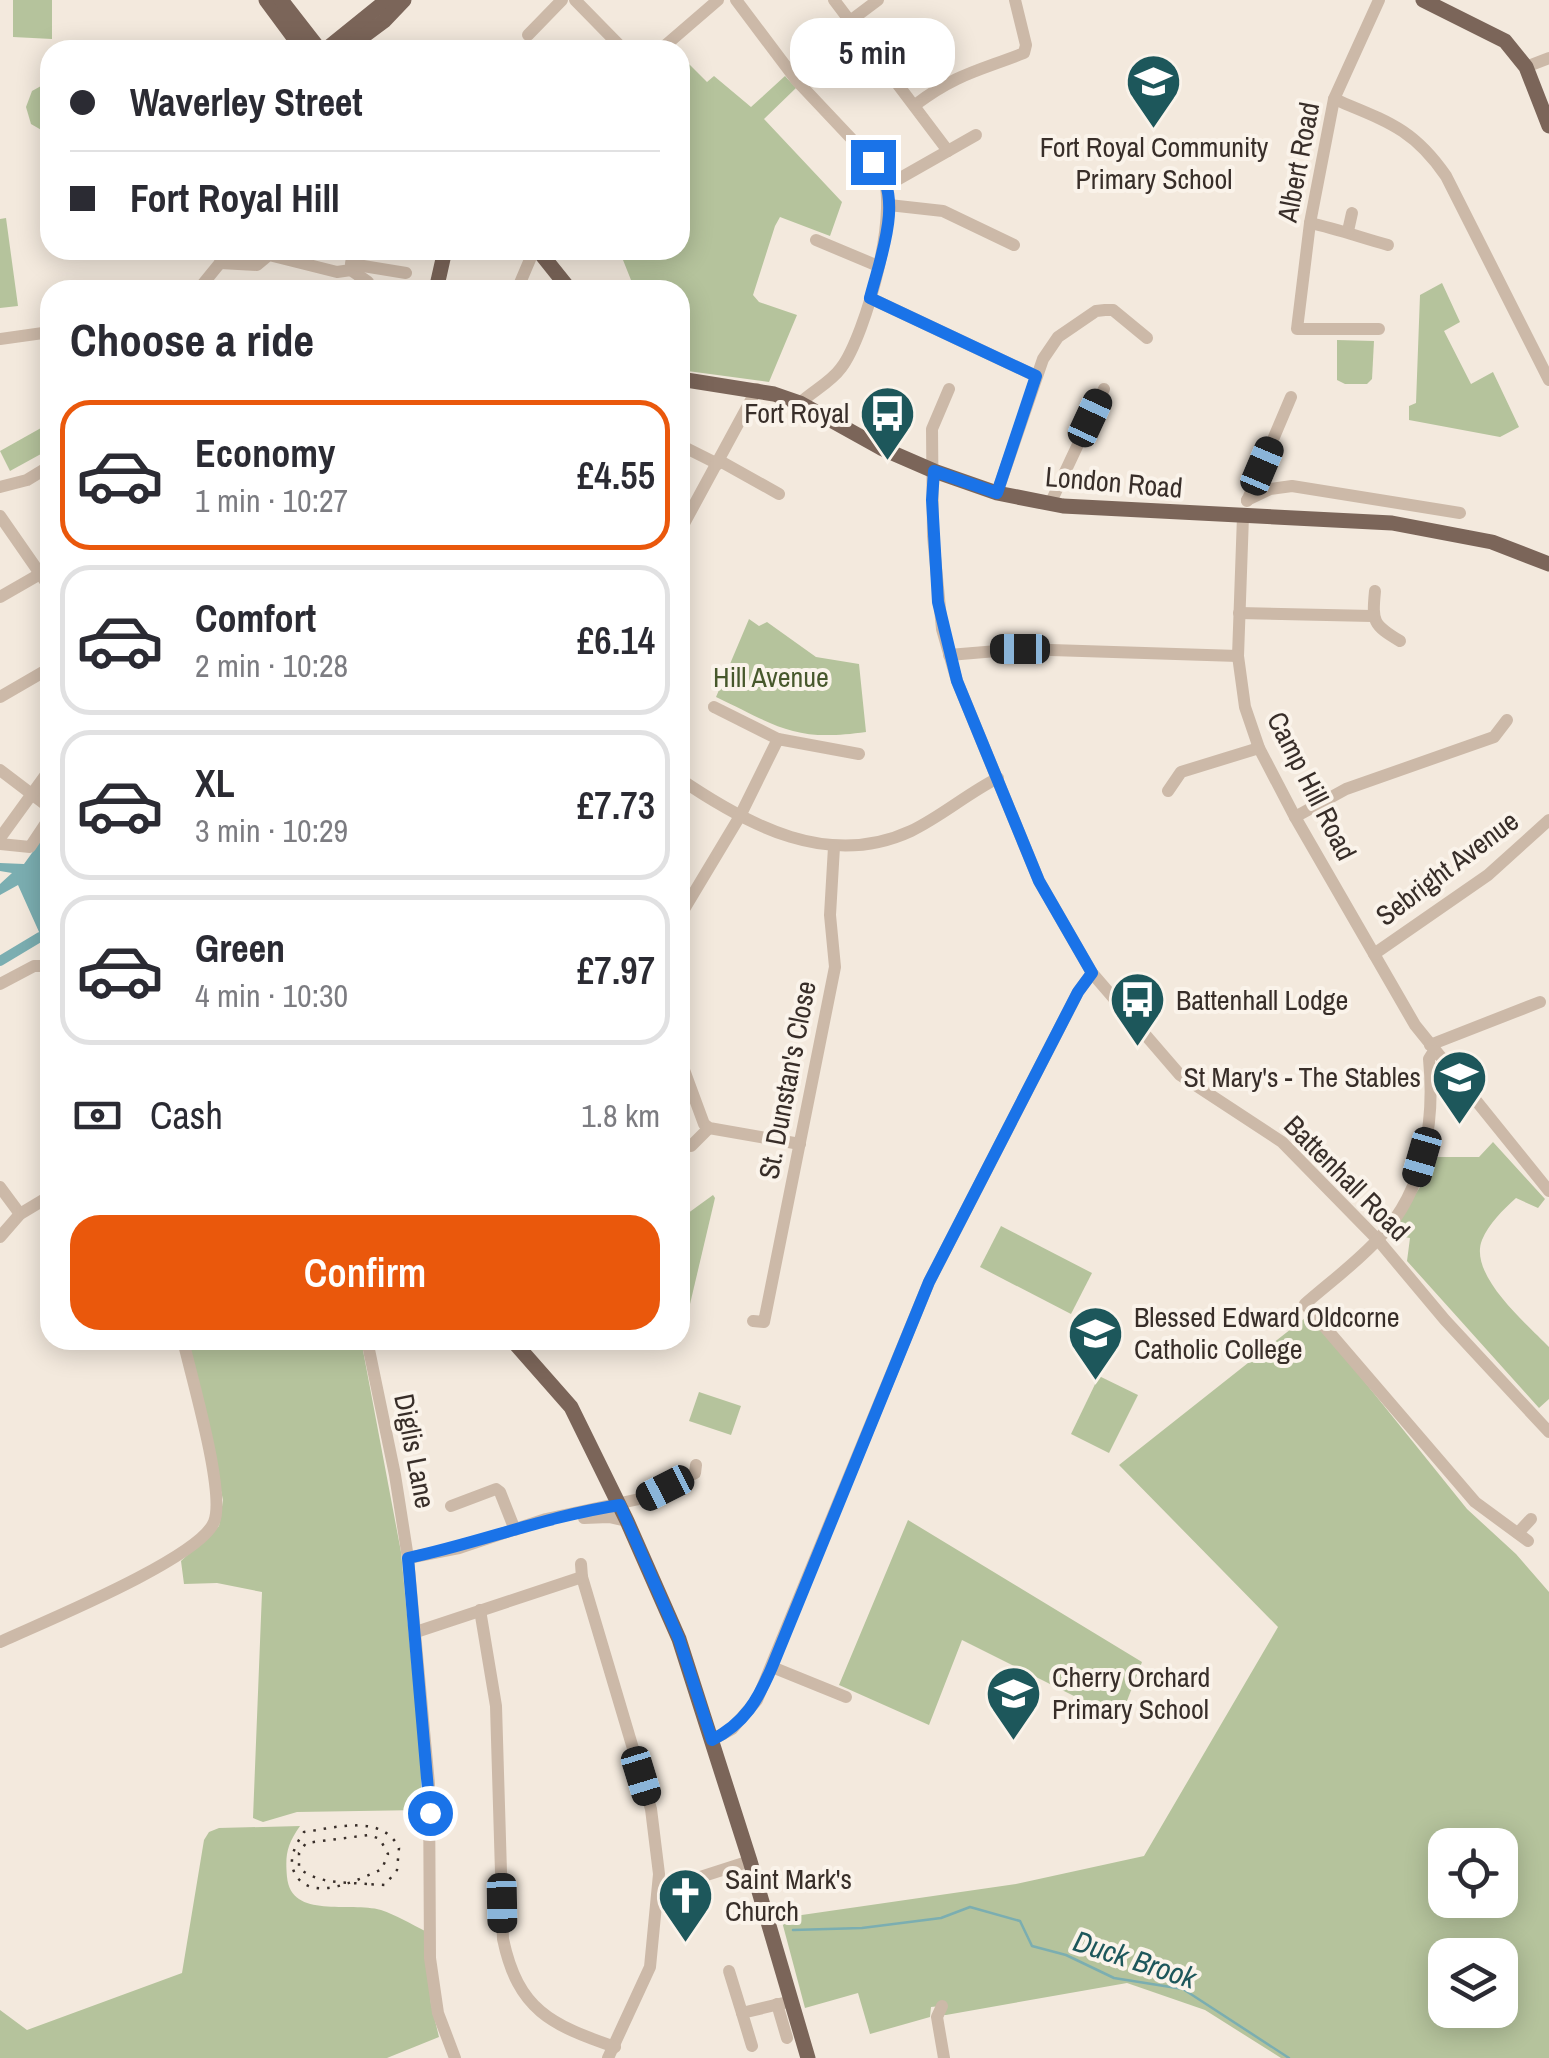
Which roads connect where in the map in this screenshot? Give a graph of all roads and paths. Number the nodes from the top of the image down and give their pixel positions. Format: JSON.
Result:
{"nodes":[{"id":1,"x":266,"y":0,"type":"edge"},
{"id":2,"x":387,"y":0,"type":"edge"},
{"id":3,"x":407,"y":0,"type":"edge"},
{"id":4,"x":562,"y":0,"type":"edge"},
{"id":5,"x":574,"y":0,"type":"edge"},
{"id":6,"x":718,"y":0,"type":"edge"},
{"id":7,"x":736,"y":0,"type":"edge"},
{"id":8,"x":834,"y":0,"type":"edge"},
{"id":9,"x":878,"y":0,"type":"edge"},
{"id":10,"x":1015,"y":0,"type":"edge"},
{"id":11,"x":1379,"y":0,"type":"edge"},
{"id":12,"x":1423,"y":0,"type":"edge"},
{"id":13,"x":283,"y":2,"type":"edge"},
{"id":14,"x":850,"y":21,"type":"junction"},
{"id":15,"x":528,"y":35,"type":"dead end"},
{"id":16,"x":296,"y":40,"type":"edge"},
{"id":17,"x":314,"y":40,"type":"edge"},
{"id":18,"x":335,"y":40,"type":"edge"},
{"id":19,"x":358,"y":40,"type":"edge"},
{"id":20,"x":375,"y":40,"type":"edge"},
{"id":21,"x":614,"y":40,"type":"edge"},
{"id":22,"x":671,"y":40,"type":"edge"},
{"id":23,"x":1549,"y":58,"type":"edge"},
{"id":24,"x":1526,"y":67,"type":"junction"},
{"id":25,"x":1334,"y":99,"type":"junction"},
{"id":26,"x":915,"y":105,"type":"junction"},
{"id":27,"x":1549,"y":126,"type":"edge"},
{"id":28,"x":976,"y":135,"type":"dead end"},
{"id":29,"x":948,"y":151,"type":"junction"},
{"id":30,"x":888,"y":185,"type":"junction"},
{"id":31,"x":889,"y":205,"type":"junction"},
{"id":32,"x":1352,"y":213,"type":"dead end"},
{"id":33,"x":1310,"y":223,"type":"junction"},
{"id":34,"x":1348,"y":231,"type":"junction"},
{"id":35,"x":816,"y":240,"type":"dead end"},
{"id":36,"x":1014,"y":245,"type":"dead end"},
{"id":37,"x":1388,"y":245,"type":"dead end"},
{"id":38,"x":237,"y":260,"type":"edge"},
{"id":39,"x":264,"y":260,"type":"edge"},
{"id":40,"x":289,"y":260,"type":"edge"},
{"id":41,"x":546,"y":260,"type":"edge"},
{"id":42,"x":351,"y":261,"type":"edge"},
{"id":43,"x":878,"y":266,"type":"junction"},
{"id":44,"x":406,"y":273,"type":"dead end"},
{"id":45,"x":562,"y":280,"type":"edge"},
{"id":46,"x":870,"y":298,"type":"junction"},
{"id":47,"x":1378,"y":329,"type":"dead end"},
{"id":48,"x":40,"y":334,"type":"edge"},
{"id":49,"x":1147,"y":338,"type":"dead end"},
{"id":50,"x":0,"y":340,"type":"edge"},
{"id":51,"x":1036,"y":376,"type":"junction"},
{"id":52,"x":1549,"y":380,"type":"edge"},
{"id":53,"x":690,"y":381,"type":"edge"},
{"id":54,"x":1104,"y":388,"type":"dead end"},
{"id":55,"x":757,"y":389,"type":"junction"},
{"id":56,"x":949,"y":389,"type":"dead end"},
{"id":57,"x":1290,"y":397,"type":"dead end"},
{"id":58,"x":800,"y":403,"type":"junction"},
{"id":59,"x":690,"y":449,"type":"edge"},
{"id":60,"x":719,"y":463,"type":"junction"},
{"id":61,"x":934,"y":471,"type":"junction"},
{"id":62,"x":40,"y":473,"type":"edge"},
{"id":63,"x":0,"y":487,"type":"edge"},
{"id":64,"x":997,"y":493,"type":"junction"},
{"id":65,"x":779,"y":494,"type":"dead end"},
{"id":66,"x":1050,"y":504,"type":"junction"},
{"id":67,"x":1246,"y":511,"type":"junction"},
{"id":68,"x":1460,"y":513,"type":"dead end"},
{"id":69,"x":690,"y":514,"type":"edge"},
{"id":70,"x":0,"y":516,"type":"edge"},
{"id":71,"x":1549,"y":564,"type":"edge"},
{"id":72,"x":40,"y":574,"type":"joint"},
{"id":73,"x":1375,"y":591,"type":"dead end"},
{"id":74,"x":0,"y":597,"type":"edge"},
{"id":75,"x":1239,"y":613,"type":"junction"},
{"id":76,"x":1372,"y":616,"type":"junction"},
{"id":77,"x":1400,"y":641,"type":"dead end"},
{"id":78,"x":949,"y":654,"type":"junction"},
{"id":79,"x":1238,"y":656,"type":"junction"},
{"id":80,"x":40,"y":674,"type":"edge"},
{"id":81,"x":0,"y":698,"type":"edge"},
{"id":82,"x":714,"y":708,"type":"dead end"},
{"id":83,"x":1507,"y":720,"type":"dead end"},
{"id":84,"x":778,"y":739,"type":"junction"},
{"id":85,"x":1259,"y":748,"type":"junction"},
{"id":86,"x":860,"y":754,"type":"dead end"},
{"id":87,"x":0,"y":770,"type":"edge"},
{"id":88,"x":998,"y":778,"type":"junction"},
{"id":89,"x":40,"y":782,"type":"edge"},
{"id":90,"x":690,"y":785,"type":"edge"},
{"id":91,"x":1168,"y":791,"type":"dead end"},
{"id":92,"x":30,"y":795,"type":"junction"},
{"id":93,"x":40,"y":802,"type":"edge"},
{"id":94,"x":740,"y":816,"type":"junction"},
{"id":95,"x":1294,"y":817,"type":"junction"},
{"id":96,"x":1549,"y":820,"type":"edge"},
{"id":97,"x":40,"y":832,"type":"edge"},
{"id":98,"x":0,"y":841,"type":"edge"},
{"id":99,"x":834,"y":847,"type":"junction"},
{"id":100,"x":690,"y":899,"type":"edge"},
{"id":101,"x":1374,"y":954,"type":"junction"},
{"id":102,"x":40,"y":967,"type":"edge"},
{"id":103,"x":1092,"y":973,"type":"junction"},
{"id":104,"x":0,"y":984,"type":"edge"},
{"id":105,"x":1540,"y":1002,"type":"dead end"},
{"id":106,"x":1432,"y":1048,"type":"junction"},
{"id":107,"x":690,"y":1086,"type":"edge"},
{"id":108,"x":709,"y":1128,"type":"junction"},
{"id":109,"x":800,"y":1144,"type":"junction"},
{"id":110,"x":692,"y":1146,"type":"dead end"},
{"id":111,"x":1543,"y":1174,"type":"edge"},
{"id":112,"x":0,"y":1187,"type":"edge"},
{"id":113,"x":1549,"y":1191,"type":"edge"},
{"id":114,"x":40,"y":1202,"type":"edge"},
{"id":115,"x":20,"y":1214,"type":"junction"},
{"id":116,"x":0,"y":1238,"type":"edge"},
{"id":117,"x":1378,"y":1240,"type":"junction"},
{"id":118,"x":764,"y":1323,"type":"dead end"},
{"id":119,"x":185,"y":1350,"type":"edge"},
{"id":120,"x":369,"y":1350,"type":"edge"},
{"id":121,"x":521,"y":1350,"type":"edge"},
{"id":122,"x":1549,"y":1432,"type":"edge"},
{"id":123,"x":696,"y":1465,"type":"dead end"},
{"id":124,"x":620,"y":1505,"type":"junction"},
{"id":125,"x":451,"y":1506,"type":"dead end"},
{"id":126,"x":546,"y":1519,"type":"junction"},
{"id":127,"x":1531,"y":1519,"type":"dead end"},
{"id":128,"x":628,"y":1521,"type":"junction"},
{"id":129,"x":515,"y":1530,"type":"junction"},
{"id":130,"x":408,"y":1558,"type":"junction"},
{"id":131,"x":480,"y":1610,"type":"junction"},
{"id":132,"x":416,"y":1632,"type":"junction"},
{"id":133,"x":0,"y":1642,"type":"edge"},
{"id":134,"x":772,"y":1667,"type":"junction"},
{"id":135,"x":846,"y":1697,"type":"dead end"},
{"id":136,"x":712,"y":1740,"type":"junction"},
{"id":137,"x":750,"y":1861,"type":"junction"},
{"id":138,"x":660,"y":1890,"type":"junction"},
{"id":139,"x":729,"y":1972,"type":"dead end"},
{"id":140,"x":784,"y":2003,"type":"junction"},
{"id":141,"x":942,"y":2006,"type":"dead end"},
{"id":142,"x":742,"y":2014,"type":"junction"},
{"id":143,"x":787,"y":2038,"type":"dead end"},
{"id":144,"x":752,"y":2046,"type":"dead end"},
{"id":145,"x":612,"y":2052,"type":"edge"},
{"id":146,"x":455,"y":2058,"type":"edge"},
{"id":147,"x":808,"y":2058,"type":"edge"},
{"id":148,"x":944,"y":2058,"type":"edge"}],
"edges":[{"from":1,"to":16,"type":"main road"},
{"from":2,"to":18,"type":"main road"},
{"from":3,"to":19,"type":"main road"},
{"from":3,"to":20,"type":"main road"},
{"from":4,"to":15,"type":"street"},
{"from":5,"to":21,"type":"street"},
{"from":6,"to":22,"type":"street"},
{"from":7,"to":30,"type":"street"},
{"from":8,"to":14,"type":"street"},
{"from":9,"to":14,"type":"street"},
{"from":10,"to":26,"type":"street"},
{"from":11,"to":25,"type":"street","name":"Albert Road"},
{"from":12,"to":24,"type":"main road"},
{"from":13,"to":17,"type":"main road"},
{"from":14,"to":26,"type":"street"},
{"from":23,"to":24,"type":"street"},
{"from":24,"to":27,"type":"main road"},
{"from":25,"to":33,"type":"street","name":"Albert Road"},
{"from":25,"to":52,"type":"street"},
{"from":26,"to":29,"type":"street"},
{"from":28,"to":29,"type":"street"},
{"from":29,"to":30,"type":"street"},
{"from":30,"to":31,"type":"street"},
{"from":31,"to":36,"type":"street"},
{"from":31,"to":43,"type":"street"},
{"from":32,"to":34,"type":"street"},
{"from":33,"to":34,"type":"street"},
{"from":33,"to":47,"type":"street","name":"Albert Road"},
{"from":34,"to":37,"type":"street"},
{"from":35,"to":43,"type":"street"},
{"from":38,"to":39,"type":"street"},
{"from":40,"to":42,"type":"street"},
{"from":41,"to":45,"type":"main road"},
{"from":42,"to":44,"type":"street"},
{"from":43,"to":46,"type":"street"},
{"from":46,"to":51,"type":"street"},
{"from":46,"to":58,"type":"street"},
{"from":48,"to":50,"type":"street"},
{"from":49,"to":51,"type":"street"},
{"from":51,"to":64,"type":"street"},
{"from":53,"to":55,"type":"main road","name":"London Road"},
{"from":54,"to":66,"type":"street"},
{"from":55,"to":58,"type":"main road","name":"London Road"},
{"from":55,"to":60,"type":"street"},
{"from":56,"to":61,"type":"street","name":"Battenhall Road"},
{"from":57,"to":67,"type":"street","name":"Camp Hill Road"},
{"from":58,"to":61,"type":"main road","name":"London Road"},
{"from":59,"to":60,"type":"street"},
{"from":60,"to":65,"type":"street"},
{"from":60,"to":69,"type":"street"},
{"from":61,"to":64,"type":"main road","name":"London Road"},
{"from":61,"to":78,"type":"street","name":"Battenhall Road"},
{"from":62,"to":63,"type":"street"},
{"from":64,"to":66,"type":"main road","name":"London Road"},
{"from":66,"to":67,"type":"main road","name":"London Road"},
{"from":67,"to":68,"type":"street"},
{"from":67,"to":71,"type":"main road","name":"London Road"},
{"from":67,"to":75,"type":"street","name":"Camp Hill Road"},
{"from":70,"to":72,"type":"street"},
{"from":72,"to":74,"type":"street"},
{"from":73,"to":76,"type":"street"},
{"from":75,"to":76,"type":"street"},
{"from":75,"to":79,"type":"street","name":"Camp Hill Road"},
{"from":76,"to":77,"type":"street"},
{"from":78,"to":79,"type":"street"},
{"from":78,"to":88,"type":"street","name":"Battenhall Road"},
{"from":79,"to":85,"type":"street","name":"Camp Hill Road"},
{"from":80,"to":81,"type":"street"},
{"from":82,"to":84,"type":"street"},
{"from":83,"to":95,"type":"street"},
{"from":84,"to":86,"type":"street"},
{"from":84,"to":94,"type":"street"},
{"from":85,"to":91,"type":"street"},
{"from":85,"to":95,"type":"street","name":"Camp Hill Road"},
{"from":87,"to":92,"type":"street"},
{"from":88,"to":99,"type":"street"},
{"from":88,"to":103,"type":"street","name":"Battenhall Road"},
{"from":89,"to":92,"type":"street"},
{"from":90,"to":94,"type":"street"},
{"from":92,"to":93,"type":"street"},
{"from":92,"to":98,"type":"street"},
{"from":94,"to":99,"type":"street"},
{"from":94,"to":100,"type":"street"},
{"from":95,"to":101,"type":"street","name":"Camp Hill Road"},
{"from":96,"to":101,"type":"street","name":"Sebright Avenue"},
{"from":97,"to":98,"type":"street"},
{"from":99,"to":109,"type":"street","name":"St. Dunstan's Close"},
{"from":101,"to":106,"type":"street","name":"Camp Hill Road"},
{"from":102,"to":104,"type":"street"},
{"from":103,"to":117,"type":"street","name":"Battenhall Road"},
{"from":103,"to":134,"type":"street"},
{"from":105,"to":106,"type":"street"},
{"from":106,"to":111,"type":"street","name":"Camp Hill Road"},
{"from":106,"to":117,"type":"street"},
{"from":107,"to":108,"type":"street"},
{"from":108,"to":109,"type":"street"},
{"from":108,"to":110,"type":"street"},
{"from":109,"to":118,"type":"street","name":"St. Dunstan's Close"},
{"from":111,"to":113,"type":"street","name":"Camp Hill Road"},
{"from":112,"to":115,"type":"street"},
{"from":114,"to":115,"type":"street"},
{"from":115,"to":116,"type":"street"},
{"from":117,"to":122,"type":"street","name":"Battenhall Road"},
{"from":117,"to":127,"type":"street"},
{"from":119,"to":133,"type":"street"},
{"from":120,"to":130,"type":"street","name":"Diglis Lane"},
{"from":121,"to":124,"type":"main road"},
{"from":123,"to":124,"type":"street"},
{"from":124,"to":126,"type":"street"},
{"from":124,"to":128,"type":"main road"},
{"from":125,"to":129,"type":"street"},
{"from":126,"to":128,"type":"street"},
{"from":126,"to":129,"type":"street"},
{"from":128,"to":136,"type":"main road"},
{"from":129,"to":130,"type":"street"},
{"from":130,"to":132,"type":"street","name":"Diglis Lane"},
{"from":131,"to":132,"type":"street"},
{"from":131,"to":138,"type":"street"},
{"from":131,"to":145,"type":"street"},
{"from":132,"to":146,"type":"street","name":"Diglis Lane"},
{"from":134,"to":135,"type":"street"},
{"from":134,"to":136,"type":"street"},
{"from":136,"to":137,"type":"main road"},
{"from":137,"to":138,"type":"street"},
{"from":137,"to":140,"type":"main road"},
{"from":138,"to":145,"type":"street"},
{"from":139,"to":142,"type":"street"},
{"from":140,"to":142,"type":"street"},
{"from":140,"to":143,"type":"street"},
{"from":140,"to":147,"type":"main road"},
{"from":141,"to":148,"type":"street"},
{"from":142,"to":144,"type":"street"}]}
